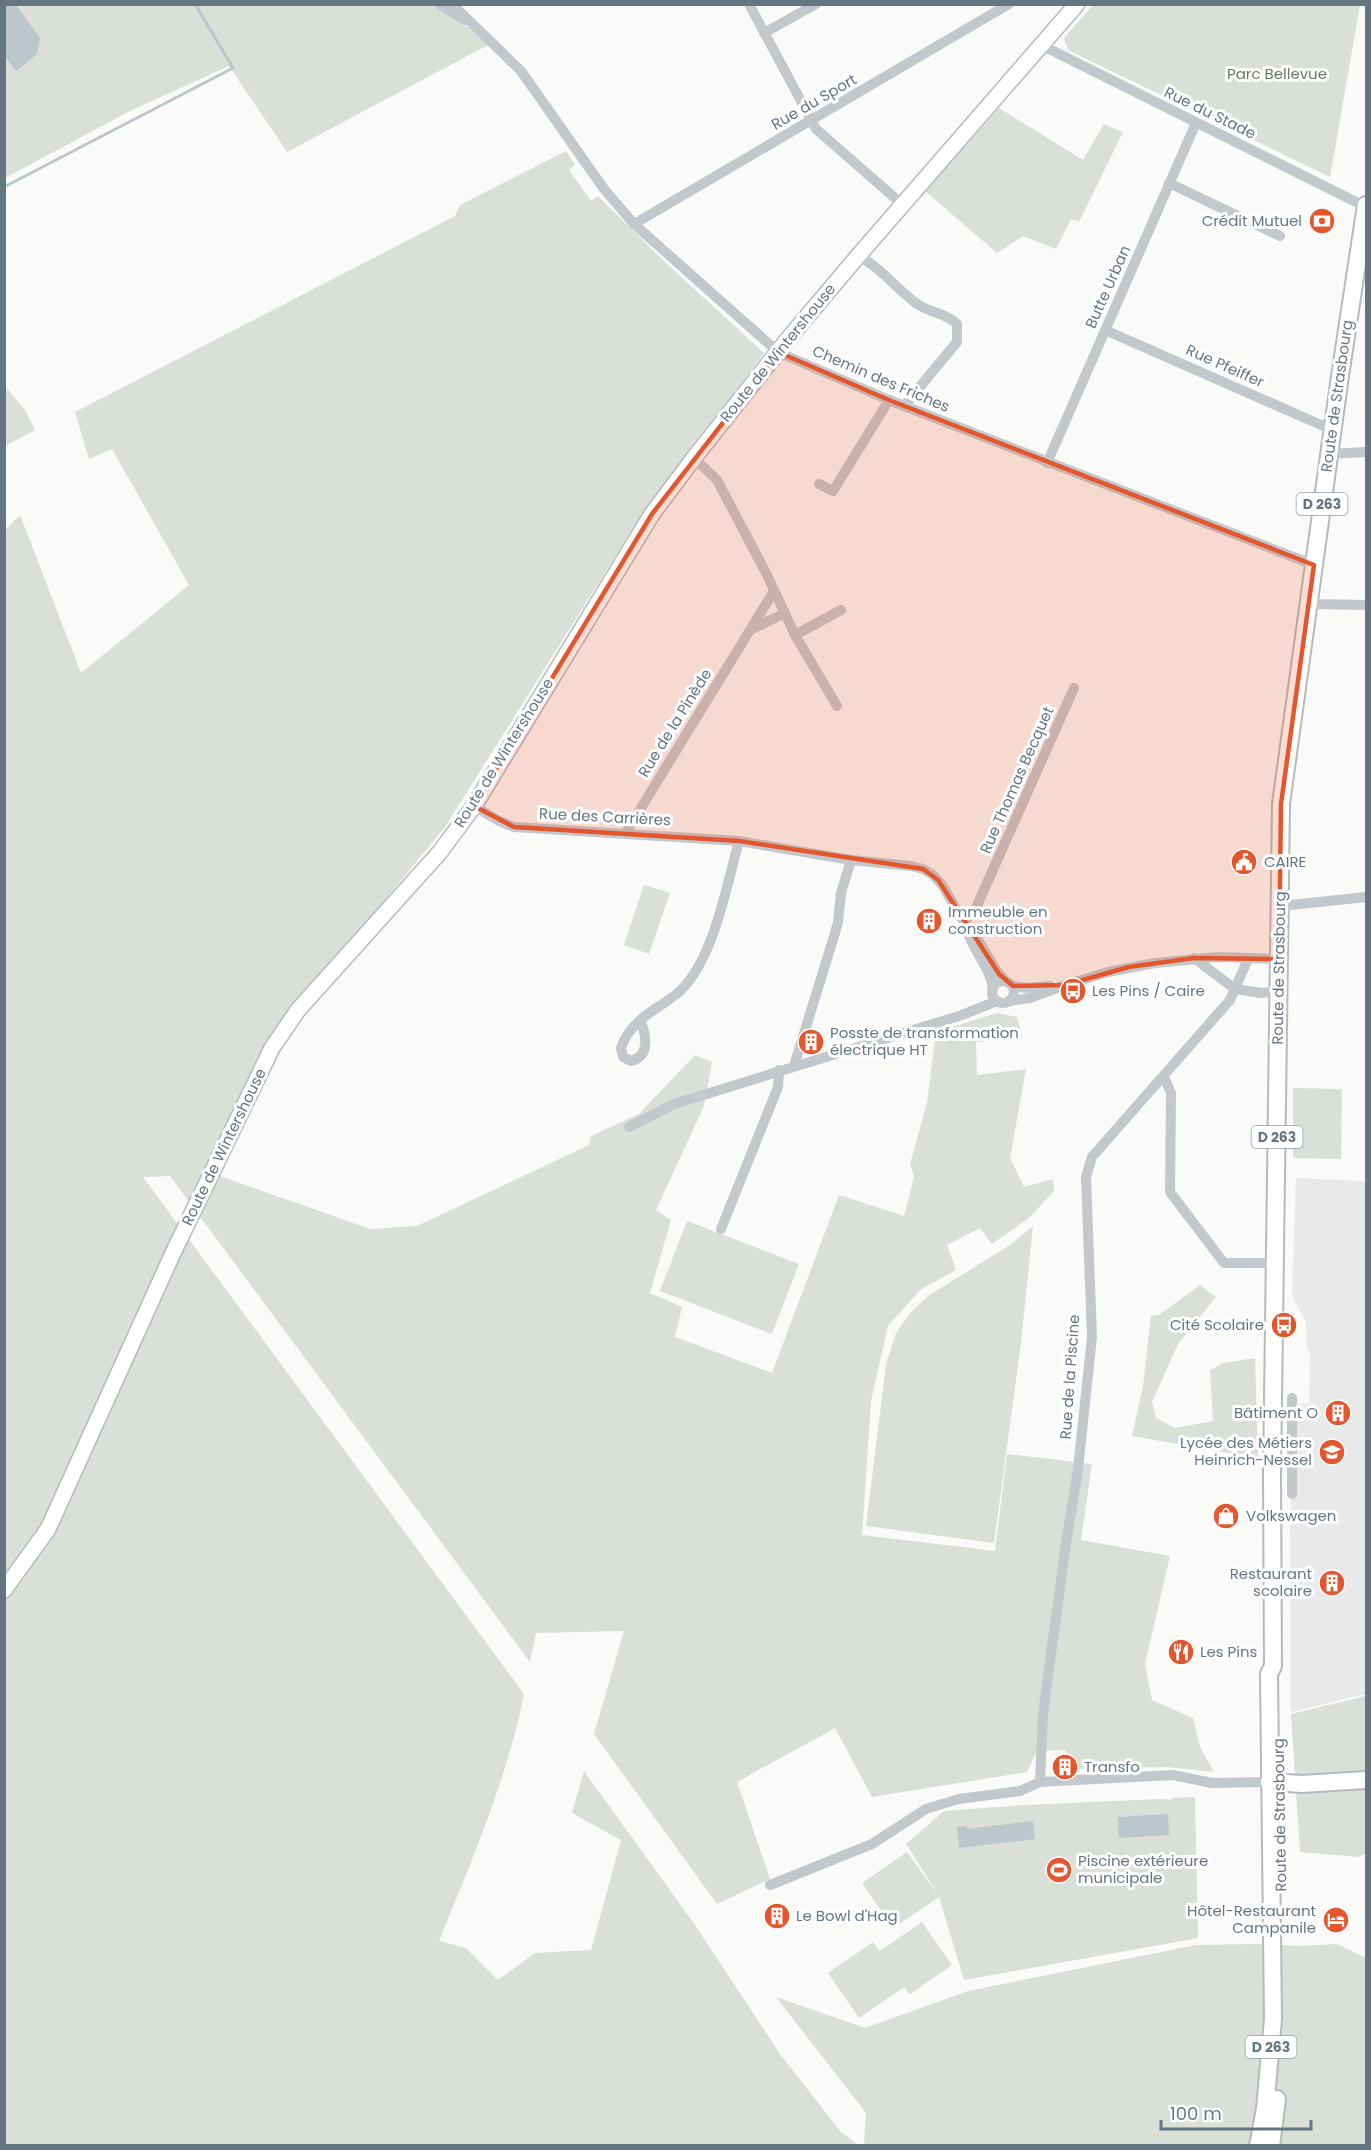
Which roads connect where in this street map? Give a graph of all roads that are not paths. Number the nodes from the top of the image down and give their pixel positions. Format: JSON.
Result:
{"nodes":[{"id":1,"x":440,"y":4,"type":"edge"},
{"id":2,"x":452,"y":4,"type":"edge"},
{"id":3,"x":749,"y":4,"type":"edge"},
{"id":4,"x":816,"y":4,"type":"edge"},
{"id":5,"x":1009,"y":4,"type":"edge"},
{"id":6,"x":1077,"y":4,"type":"edge"},
{"id":7,"x":482,"y":32,"type":"junction"},
{"id":8,"x":764,"y":33,"type":"junction"},
{"id":9,"x":1041,"y":45,"type":"junction"},
{"id":10,"x":811,"y":121,"type":"junction"},
{"id":11,"x":1196,"y":123,"type":"junction"},
{"id":12,"x":1169,"y":183,"type":"junction"},
{"id":13,"x":903,"y":205,"type":"junction"},
{"id":14,"x":1366,"y":205,"type":"edge"},
{"id":15,"x":634,"y":224,"type":"junction"},
{"id":16,"x":1280,"y":236,"type":"dead end"},
{"id":17,"x":858,"y":256,"type":"junction"},
{"id":18,"x":1361,"y":275,"type":"edge"},
{"id":19,"x":1105,"y":330,"type":"junction"},
{"id":20,"x":778,"y":352,"type":"junction"},
{"id":21,"x":889,"y":400,"type":"junction"},
{"id":22,"x":904,"y":406,"type":"junction"},
{"id":23,"x":1333,"y":427,"type":"junction"},
{"id":24,"x":1366,"y":452,"type":"edge"},
{"id":25,"x":1329,"y":454,"type":"junction"},
{"id":26,"x":694,"y":458,"type":"junction"},
{"id":27,"x":1047,"y":463,"type":"junction"},
{"id":28,"x":819,"y":484,"type":"dead end"},
{"id":29,"x":1314,"y":565,"type":"junction"},
{"id":30,"x":774,"y":591,"type":"junction"},
{"id":31,"x":1309,"y":604,"type":"junction"},
{"id":32,"x":1366,"y":605,"type":"edge"},
{"id":33,"x":841,"y":610,"type":"dead end"},
{"id":34,"x":785,"y":614,"type":"junction"},
{"id":35,"x":751,"y":629,"type":"junction"},
{"id":36,"x":795,"y":635,"type":"junction"},
{"id":37,"x":1074,"y":688,"type":"dead end"},
{"id":38,"x":837,"y":706,"type":"dead end"},
{"id":39,"x":474,"y":806,"type":"junction"},
{"id":40,"x":625,"y":834,"type":"junction"},
{"id":41,"x":739,"y":841,"type":"junction"},
{"id":42,"x":851,"y":860,"type":"junction"},
{"id":43,"x":1366,"y":897,"type":"edge"},
{"id":44,"x":1281,"y":906,"type":"junction"},
{"id":45,"x":961,"y":918,"type":"junction"},
{"id":46,"x":1194,"y":958,"type":"junction"},
{"id":47,"x":1248,"y":959,"type":"junction"},
{"id":48,"x":1278,"y":959,"type":"junction"},
{"id":49,"x":1009,"y":984,"type":"junction"},
{"id":50,"x":1065,"y":985,"type":"junction"},
{"id":51,"x":1235,"y":989,"type":"junction"},
{"id":52,"x":1279,"y":991,"type":"junction"},
{"id":53,"x":994,"y":994,"type":"junction"},
{"id":54,"x":1009,"y":1001,"type":"junction"},
{"id":55,"x":640,"y":1020,"type":"dead end"},
{"id":56,"x":794,"y":1066,"type":"junction"},
{"id":57,"x":779,"y":1070,"type":"junction"},
{"id":58,"x":1164,"y":1077,"type":"junction"},
{"id":59,"x":629,"y":1127,"type":"dead end"},
{"id":60,"x":721,"y":1229,"type":"dead end"},
{"id":61,"x":1275,"y":1263,"type":"junction"},
{"id":62,"x":1292,"y":1398,"type":"dead end"},
{"id":63,"x":1292,"y":1494,"type":"dead end"},
{"id":64,"x":4,"y":1590,"type":"edge"},
{"id":65,"x":1366,"y":1780,"type":"edge"},
{"id":66,"x":1040,"y":1782,"type":"junction"},
{"id":67,"x":1274,"y":1782,"type":"junction"},
{"id":68,"x":770,"y":1885,"type":"dead end"},
{"id":69,"x":1277,"y":1945,"type":"junction"},
{"id":70,"x":1258,"y":2145,"type":"edge"},
{"id":71,"x":1271,"y":2145,"type":"edge"}],
"edges":[{"from":1,"to":7,"type":"street","name":"Chemin des Friches"},
{"from":2,"to":7,"type":"street","name":"Chemin des Friches"},
{"from":3,"to":8,"type":"street"},
{"from":4,"to":8,"type":"street"},
{"from":5,"to":10,"type":"street","name":"Rue du Sport"},
{"from":6,"to":9,"type":"street","name":"Route de Wintershouse"},
{"from":7,"to":15,"type":"street","name":"Chemin des Friches"},
{"from":8,"to":10,"type":"street"},
{"from":9,"to":11,"type":"street","name":"Rue du Stade"},
{"from":9,"to":13,"type":"street","name":"Route de Wintershouse"},
{"from":10,"to":13,"type":"street"},
{"from":10,"to":15,"type":"street","name":"Rue du Sport"},
{"from":11,"to":12,"type":"street","name":"Butte Urban"},
{"from":11,"to":14,"type":"street","name":"Rue du Stade"},
{"from":12,"to":16,"type":"street"},
{"from":12,"to":19,"type":"street","name":"Butte Urban"},
{"from":13,"to":17,"type":"street","name":"Route de Wintershouse"},
{"from":14,"to":18,"type":"main road","name":"Route de Strasbourg","number":"D 263"},
{"from":15,"to":20,"type":"street","name":"Chemin des Friches"},
{"from":17,"to":20,"type":"street","name":"Route de Wintershouse"},
{"from":17,"to":22,"type":"street"},
{"from":18,"to":23,"type":"main road","name":"Route de Strasbourg","number":"D 263"},
{"from":19,"to":23,"type":"street","name":"Rue Pfeiffer"},
{"from":19,"to":27,"type":"street","name":"Butte Urban"},
{"from":20,"to":21,"type":"street","name":"Chemin des Friches"},
{"from":20,"to":26,"type":"street","name":"Route de Wintershouse"},
{"from":21,"to":22,"type":"street","name":"Chemin des Friches"},
{"from":21,"to":28,"type":"street"},
{"from":22,"to":27,"type":"street","name":"Chemin des Friches"},
{"from":23,"to":25,"type":"main road","name":"Route de Strasbourg","number":"D 263"},
{"from":24,"to":25,"type":"street"},
{"from":25,"to":29,"type":"main road","name":"Route de Strasbourg","number":"D 263"},
{"from":26,"to":30,"type":"street"},
{"from":26,"to":39,"type":"street","name":"Route de Wintershouse"},
{"from":27,"to":29,"type":"street","name":"Chemin des Friches"},
{"from":29,"to":31,"type":"main road","name":"Route de Strasbourg","number":"D 263"},
{"from":30,"to":34,"type":"street"},
{"from":30,"to":35,"type":"street","name":"Rue de la Pinède"},
{"from":31,"to":32,"type":"street"},
{"from":31,"to":44,"type":"main road","name":"Route de Strasbourg","number":"D 263"},
{"from":33,"to":36,"type":"street"},
{"from":34,"to":35,"type":"street"},
{"from":34,"to":36,"type":"street"},
{"from":35,"to":40,"type":"street","name":"Rue de la Pinède"},
{"from":36,"to":38,"type":"street"},
{"from":37,"to":45,"type":"street","name":"Rue Thomas Becquet"},
{"from":39,"to":40,"type":"street","name":"Rue des Carrières"},
{"from":39,"to":64,"type":"street","name":"Route de Wintershouse"},
{"from":40,"to":41,"type":"street","name":"Rue des Carrières"},
{"from":41,"to":42,"type":"street","name":"Rue des Carrières"},
{"from":41,"to":55,"type":"street"},
{"from":42,"to":45,"type":"street","name":"Rue des Carrières"},
{"from":42,"to":56,"type":"street"},
{"from":43,"to":44,"type":"street"},
{"from":44,"to":48,"type":"main road","name":"Route de Strasbourg","number":"D 263"},
{"from":45,"to":49,"type":"street","name":"Rue des Carrières"},
{"from":45,"to":53,"type":"street","name":"Rue des Carrières"},
{"from":46,"to":47,"type":"street"},
{"from":46,"to":50,"type":"street"},
{"from":46,"to":51,"type":"street"},
{"from":47,"to":48,"type":"street"},
{"from":47,"to":51,"type":"street","name":"Rue de la Piscine"},
{"from":48,"to":52,"type":"main road","name":"Route de Strasbourg","number":"D 263"},
{"from":49,"to":50,"type":"street"},
{"from":49,"to":53,"type":"street"},
{"from":49,"to":54,"type":"street"},
{"from":50,"to":54,"type":"street"},
{"from":51,"to":52,"type":"street"},
{"from":51,"to":58,"type":"street","name":"Rue de la Piscine"},
{"from":52,"to":61,"type":"main road","name":"Route de Strasbourg","number":"D 263"},
{"from":53,"to":54,"type":"street"},
{"from":53,"to":56,"type":"street"},
{"from":56,"to":57,"type":"street"},
{"from":57,"to":59,"type":"street"},
{"from":57,"to":60,"type":"street"},
{"from":58,"to":61,"type":"street"},
{"from":58,"to":66,"type":"street","name":"Rue de la Piscine"},
{"from":61,"to":67,"type":"main road","name":"Route de Strasbourg","number":"D 263"},
{"from":62,"to":63,"type":"street"},
{"from":65,"to":67,"type":"main road"},
{"from":66,"to":67,"type":"street"},
{"from":66,"to":68,"type":"street"},
{"from":67,"to":69,"type":"main road","name":"Route de Strasbourg","number":"D 263"},
{"from":69,"to":70,"type":"main road","name":"Route de Strasbourg","number":"D 263"},
{"from":69,"to":71,"type":"main road","name":"Route de Strasbourg","number":"D 263"}]}
